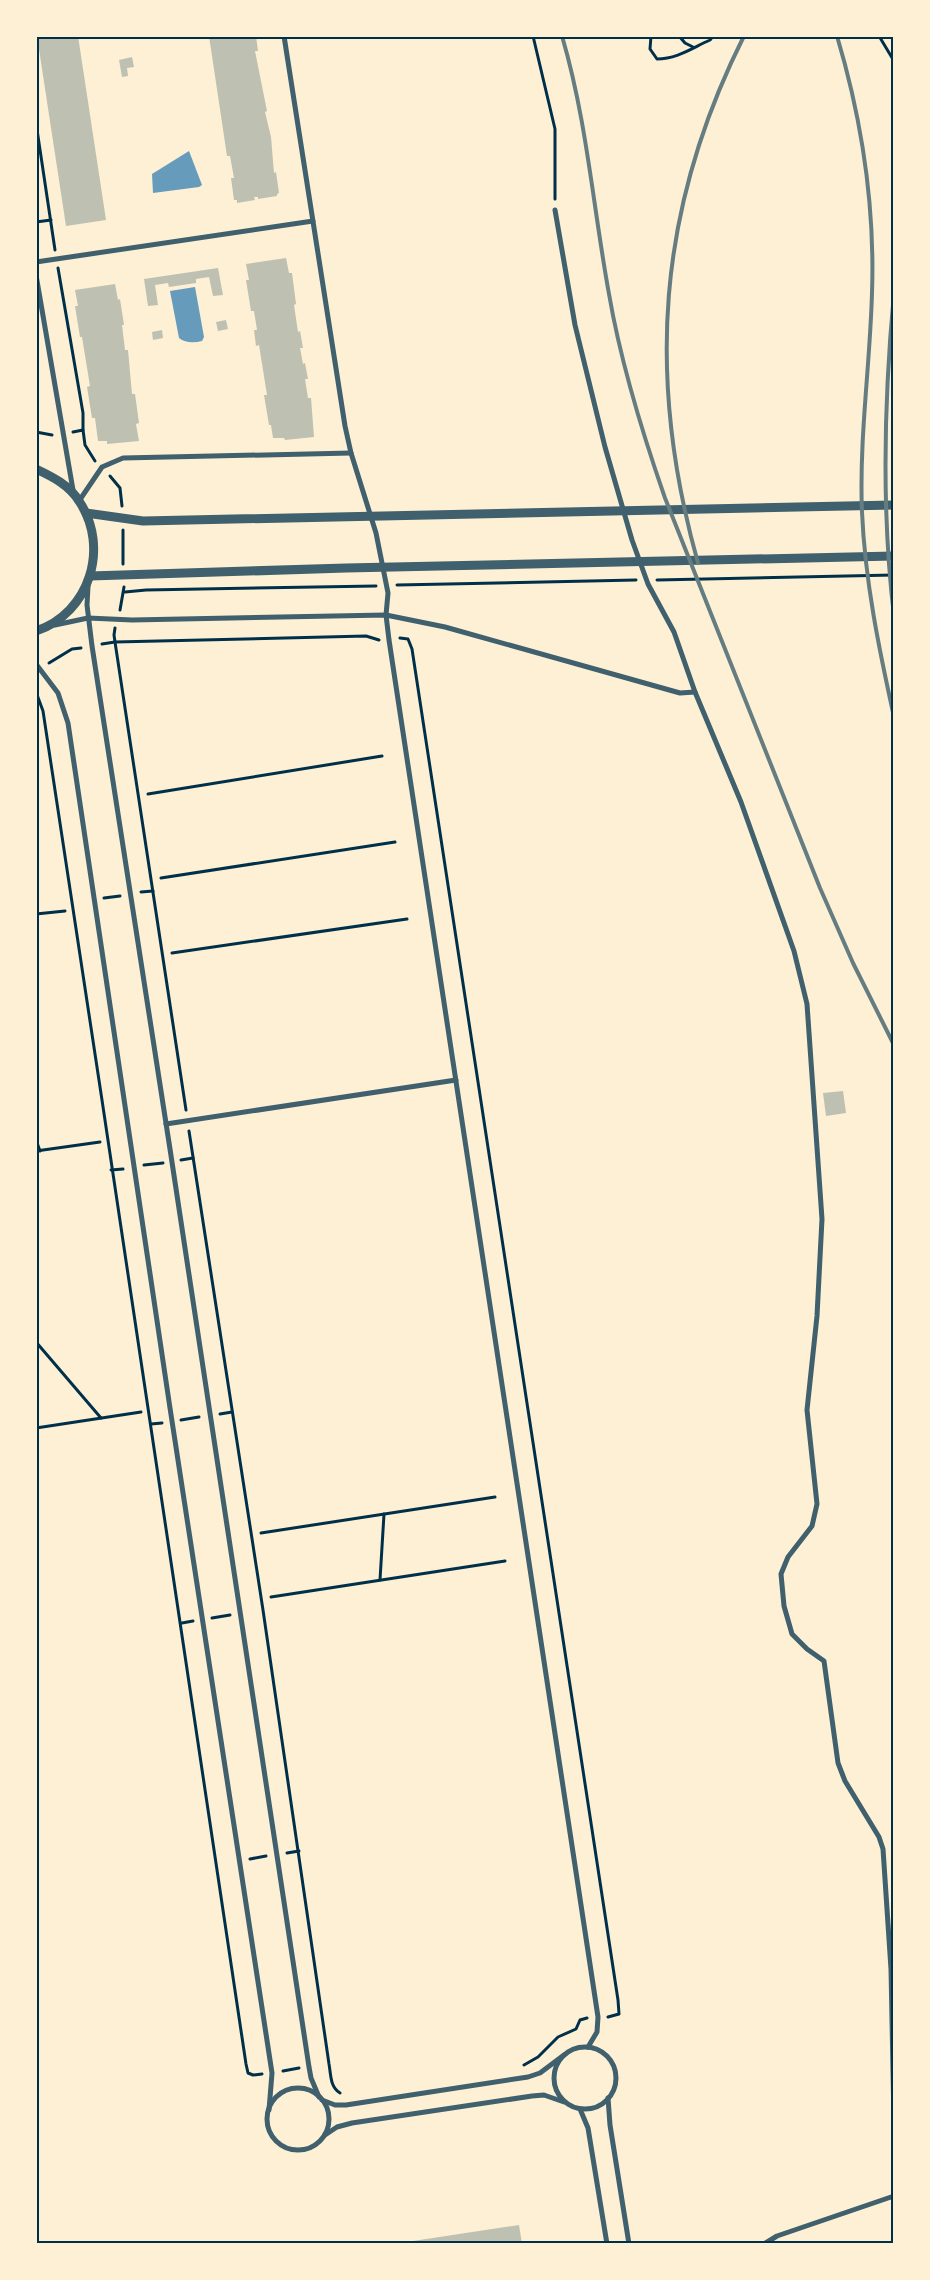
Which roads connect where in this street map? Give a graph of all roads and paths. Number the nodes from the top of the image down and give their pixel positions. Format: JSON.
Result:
{"nodes":[{"id":1,"x":284,"y":36,"type":"edge"},
{"id":2,"x":533,"y":36,"type":"edge"},
{"id":3,"x":651,"y":36,"type":"edge"},
{"id":4,"x":679,"y":36,"type":"edge"},
{"id":5,"x":713,"y":36,"type":"edge"},
{"id":6,"x":880,"y":36,"type":"edge"},
{"id":7,"x":694,"y":48,"type":"junction"},
{"id":8,"x":894,"y":60,"type":"edge"},
{"id":9,"x":36,"y":123,"type":"edge"},
{"id":10,"x":555,"y":210,"type":"joint"},
{"id":11,"x":50,"y":220,"type":"junction"},
{"id":12,"x":313,"y":221,"type":"junction"},
{"id":13,"x":36,"y":222,"type":"edge"},
{"id":14,"x":57,"y":259,"type":"junction"},
{"id":15,"x":36,"y":262,"type":"edge"},
{"id":16,"x":36,"y":275,"type":"edge"},
{"id":17,"x":83,"y":430,"type":"junction"},
{"id":18,"x":36,"y":432,"type":"edge"},
{"id":19,"x":62,"y":435,"type":"junction"},
{"id":20,"x":351,"y":453,"type":"junction"},
{"id":21,"x":102,"y":467,"type":"junction"},
{"id":22,"x":36,"y":469,"type":"edge"},
{"id":23,"x":76,"y":497,"type":"junction"},
{"id":24,"x":894,"y":505,"type":"edge"},
{"id":25,"x":86,"y":512,"type":"junction"},
{"id":26,"x":123,"y":518,"type":"junction"},
{"id":27,"x":894,"y":556,"type":"edge"},
{"id":28,"x":123,"y":574,"type":"junction"},
{"id":29,"x":894,"y":575,"type":"edge"},
{"id":30,"x":89,"y":580,"type":"junction"},
{"id":31,"x":640,"y":580,"type":"dead end"},
{"id":32,"x":650,"y":580,"type":"dead end"},
{"id":33,"x":403,"y":585,"type":"dead end"},
{"id":34,"x":350,"y":586,"type":"dead end"},
{"id":35,"x":125,"y":592,"type":"junction"},
{"id":36,"x":386,"y":615,"type":"junction"},
{"id":37,"x":88,"y":618,"type":"junction"},
{"id":38,"x":118,"y":619,"type":"junction"},
{"id":39,"x":46,"y":628,"type":"junction"},
{"id":40,"x":36,"y":631,"type":"edge"},
{"id":41,"x":388,"y":640,"type":"junction"},
{"id":42,"x":115,"y":642,"type":"junction"},
{"id":43,"x":92,"y":646,"type":"junction"},
{"id":44,"x":36,"y":664,"type":"edge"},
{"id":45,"x":41,"y":669,"type":"junction"},
{"id":46,"x":36,"y":692,"type":"edge"},
{"id":47,"x":695,"y":692,"type":"junction"},
{"id":48,"x":382,"y":756,"type":"dead end"},
{"id":49,"x":148,"y":794,"type":"dead end"},
{"id":50,"x":395,"y":842,"type":"dead end"},
{"id":51,"x":161,"y":878,"type":"dead end"},
{"id":52,"x":153,"y":891,"type":"dead end"},
{"id":53,"x":140,"y":892,"type":"dead end"},
{"id":54,"x":124,"y":895,"type":"dead end"},
{"id":55,"x":101,"y":898,"type":"dead end"},
{"id":56,"x":79,"y":902,"type":"dead end"},
{"id":57,"x":72,"y":903,"type":"junction"},
{"id":58,"x":65,"y":911,"type":"dead end"},
{"id":59,"x":36,"y":914,"type":"edge"},
{"id":60,"x":407,"y":919,"type":"dead end"},
{"id":61,"x":172,"y":954,"type":"dead end"},
{"id":62,"x":456,"y":1080,"type":"junction"},
{"id":63,"x":166,"y":1124,"type":"junction"},
{"id":64,"x":36,"y":1140,"type":"edge"},
{"id":65,"x":100,"y":1142,"type":"dead end"},
{"id":66,"x":38,"y":1151,"type":"edge"},
{"id":67,"x":193,"y":1158,"type":"dead end"},
{"id":68,"x":180,"y":1160,"type":"dead end"},
{"id":69,"x":163,"y":1163,"type":"dead end"},
{"id":70,"x":144,"y":1166,"type":"dead end"},
{"id":71,"x":126,"y":1168,"type":"dead end"},
{"id":72,"x":111,"y":1170,"type":"junction"},
{"id":73,"x":36,"y":1342,"type":"edge"},
{"id":74,"x":141,"y":1412,"type":"dead end"},
{"id":75,"x":232,"y":1412,"type":"dead end"},
{"id":76,"x":210,"y":1416,"type":"junction"},
{"id":77,"x":101,"y":1418,"type":"junction"},
{"id":78,"x":172,"y":1421,"type":"junction"},
{"id":79,"x":151,"y":1424,"type":"junction"},
{"id":80,"x":36,"y":1428,"type":"edge"},
{"id":81,"x":496,"y":1497,"type":"dead end"},
{"id":82,"x":384,"y":1514,"type":"junction"},
{"id":83,"x":261,"y":1533,"type":"dead end"},
{"id":84,"x":505,"y":1561,"type":"dead end"},
{"id":85,"x":380,"y":1580,"type":"junction"},
{"id":86,"x":271,"y":1597,"type":"dead end"},
{"id":87,"x":240,"y":1614,"type":"junction"},
{"id":88,"x":204,"y":1620,"type":"junction"},
{"id":89,"x":182,"y":1623,"type":"junction"},
{"id":90,"x":299,"y":1851,"type":"junction"},
{"id":91,"x":277,"y":1854,"type":"junction"},
{"id":92,"x":240,"y":1860,"type":"junction"},
{"id":93,"x":218,"y":1864,"type":"junction"},
{"id":94,"x":598,"y":2017,"type":"junction"},
{"id":95,"x":588,"y":2048,"type":"junction"},
{"id":96,"x":564,"y":2055,"type":"junction"},
{"id":97,"x":329,"y":2064,"type":"junction"},
{"id":98,"x":517,"y":2066,"type":"dead end"},
{"id":99,"x":309,"y":2067,"type":"junction"},
{"id":100,"x":272,"y":2073,"type":"junction"},
{"id":101,"x":347,"y":2092,"type":"dead end"},
{"id":102,"x":321,"y":2098,"type":"junction"},
{"id":103,"x":608,"y":2098,"type":"junction"},
{"id":104,"x":564,"y":2102,"type":"junction"},
{"id":105,"x":580,"y":2109,"type":"junction"},
{"id":106,"x":269,"y":2110,"type":"junction"},
{"id":107,"x":894,"y":2121,"type":"edge"},
{"id":108,"x":325,"y":2135,"type":"junction"},
{"id":109,"x":894,"y":2196,"type":"edge"},
{"id":110,"x":607,"y":2244,"type":"edge"},
{"id":111,"x":629,"y":2244,"type":"edge"},
{"id":112,"x":764,"y":2244,"type":"edge"}],
"edges":[{"from":1,"to":12,"type":"street"},
{"from":2,"to":10,"type":"path"},
{"from":3,"to":7,"type":"path"},
{"from":4,"to":7,"type":"path"},
{"from":5,"to":7,"type":"path"},
{"from":6,"to":8,"type":"path"},
{"from":9,"to":11,"type":"path"},
{"from":10,"to":47,"type":"street"},
{"from":11,"to":13,"type":"path"},
{"from":11,"to":14,"type":"path"},
{"from":12,"to":14,"type":"street"},
{"from":12,"to":20,"type":"street"},
{"from":14,"to":15,"type":"street"},
{"from":14,"to":17,"type":"path"},
{"from":16,"to":19,"type":"street"},
{"from":17,"to":19,"type":"path"},
{"from":17,"to":21,"type":"path"},
{"from":18,"to":19,"type":"path"},
{"from":19,"to":23,"type":"street"},
{"from":20,"to":21,"type":"street"},
{"from":20,"to":36,"type":"street"},
{"from":21,"to":23,"type":"street"},
{"from":21,"to":26,"type":"path"},
{"from":22,"to":23,"type":"street"},
{"from":23,"to":25,"type":"street"},
{"from":24,"to":26,"type":"street"},
{"from":25,"to":26,"type":"street"},
{"from":25,"to":30,"type":"street"},
{"from":26,"to":28,"type":"path"},
{"from":27,"to":28,"type":"street"},
{"from":28,"to":30,"type":"street"},
{"from":28,"to":35,"type":"path"},
{"from":29,"to":32,"type":"path"},
{"from":30,"to":37,"type":"street"},
{"from":30,"to":39,"type":"street"},
{"from":31,"to":33,"type":"path"},
{"from":34,"to":35,"type":"path"},
{"from":35,"to":38,"type":"path"},
{"from":36,"to":38,"type":"street"},
{"from":36,"to":41,"type":"street"},
{"from":36,"to":47,"type":"street"},
{"from":37,"to":38,"type":"street"},
{"from":37,"to":39,"type":"street"},
{"from":37,"to":43,"type":"street"},
{"from":38,"to":42,"type":"path"},
{"from":39,"to":40,"type":"street"},
{"from":41,"to":42,"type":"path"},
{"from":41,"to":62,"type":"street"},
{"from":41,"to":94,"type":"path"},
{"from":42,"to":43,"type":"path"},
{"from":43,"to":45,"type":"path"},
{"from":43,"to":63,"type":"street"},
{"from":44,"to":45,"type":"street"},
{"from":45,"to":78,"type":"street"},
{"from":46,"to":57,"type":"path"},
{"from":47,"to":107,"type":"street"},
{"from":48,"to":49,"type":"path"},
{"from":50,"to":51,"type":"path"},
{"from":52,"to":53,"type":"path"},
{"from":54,"to":55,"type":"path"},
{"from":56,"to":57,"type":"path"},
{"from":57,"to":72,"type":"path"},
{"from":58,"to":59,"type":"path"},
{"from":60,"to":61,"type":"path"},
{"from":62,"to":63,"type":"street"},
{"from":62,"to":94,"type":"street"},
{"from":63,"to":76,"type":"street"},
{"from":64,"to":66,"type":"path"},
{"from":65,"to":66,"type":"path"},
{"from":67,"to":68,"type":"path"},
{"from":69,"to":70,"type":"path"},
{"from":71,"to":72,"type":"path"},
{"from":72,"to":79,"type":"path"},
{"from":73,"to":77,"type":"path"},
{"from":74,"to":77,"type":"path"},
{"from":75,"to":76,"type":"path"},
{"from":76,"to":78,"type":"path"},
{"from":76,"to":87,"type":"street"},
{"from":77,"to":80,"type":"path"},
{"from":78,"to":79,"type":"path"},
{"from":78,"to":88,"type":"street"},
{"from":79,"to":89,"type":"path"},
{"from":81,"to":82,"type":"path"},
{"from":82,"to":83,"type":"path"},
{"from":82,"to":85,"type":"path"},
{"from":84,"to":85,"type":"path"},
{"from":85,"to":86,"type":"path"},
{"from":87,"to":88,"type":"path"},
{"from":87,"to":90,"type":"path"},
{"from":87,"to":91,"type":"street"},
{"from":88,"to":89,"type":"path"},
{"from":88,"to":92,"type":"street"},
{"from":89,"to":93,"type":"path"},
{"from":90,"to":91,"type":"path"},
{"from":90,"to":97,"type":"path"},
{"from":91,"to":92,"type":"path"},
{"from":91,"to":99,"type":"street"},
{"from":92,"to":93,"type":"path"},
{"from":92,"to":100,"type":"street"},
{"from":93,"to":100,"type":"path"},
{"from":94,"to":95,"type":"street"},
{"from":94,"to":98,"type":"path"},
{"from":95,"to":96,"type":"street"},
{"from":95,"to":103,"type":"street"},
{"from":96,"to":102,"type":"street"},
{"from":96,"to":104,"type":"street"},
{"from":97,"to":99,"type":"path"},
{"from":97,"to":101,"type":"path"},
{"from":99,"to":100,"type":"path"},
{"from":99,"to":102,"type":"street"},
{"from":100,"to":106,"type":"street"},
{"from":102,"to":106,"type":"street"},
{"from":102,"to":108,"type":"street"},
{"from":103,"to":105,"type":"street"},
{"from":103,"to":111,"type":"street"},
{"from":104,"to":105,"type":"street"},
{"from":104,"to":108,"type":"street"},
{"from":105,"to":110,"type":"street"},
{"from":106,"to":108,"type":"street"},
{"from":109,"to":112,"type":"street"}]}
